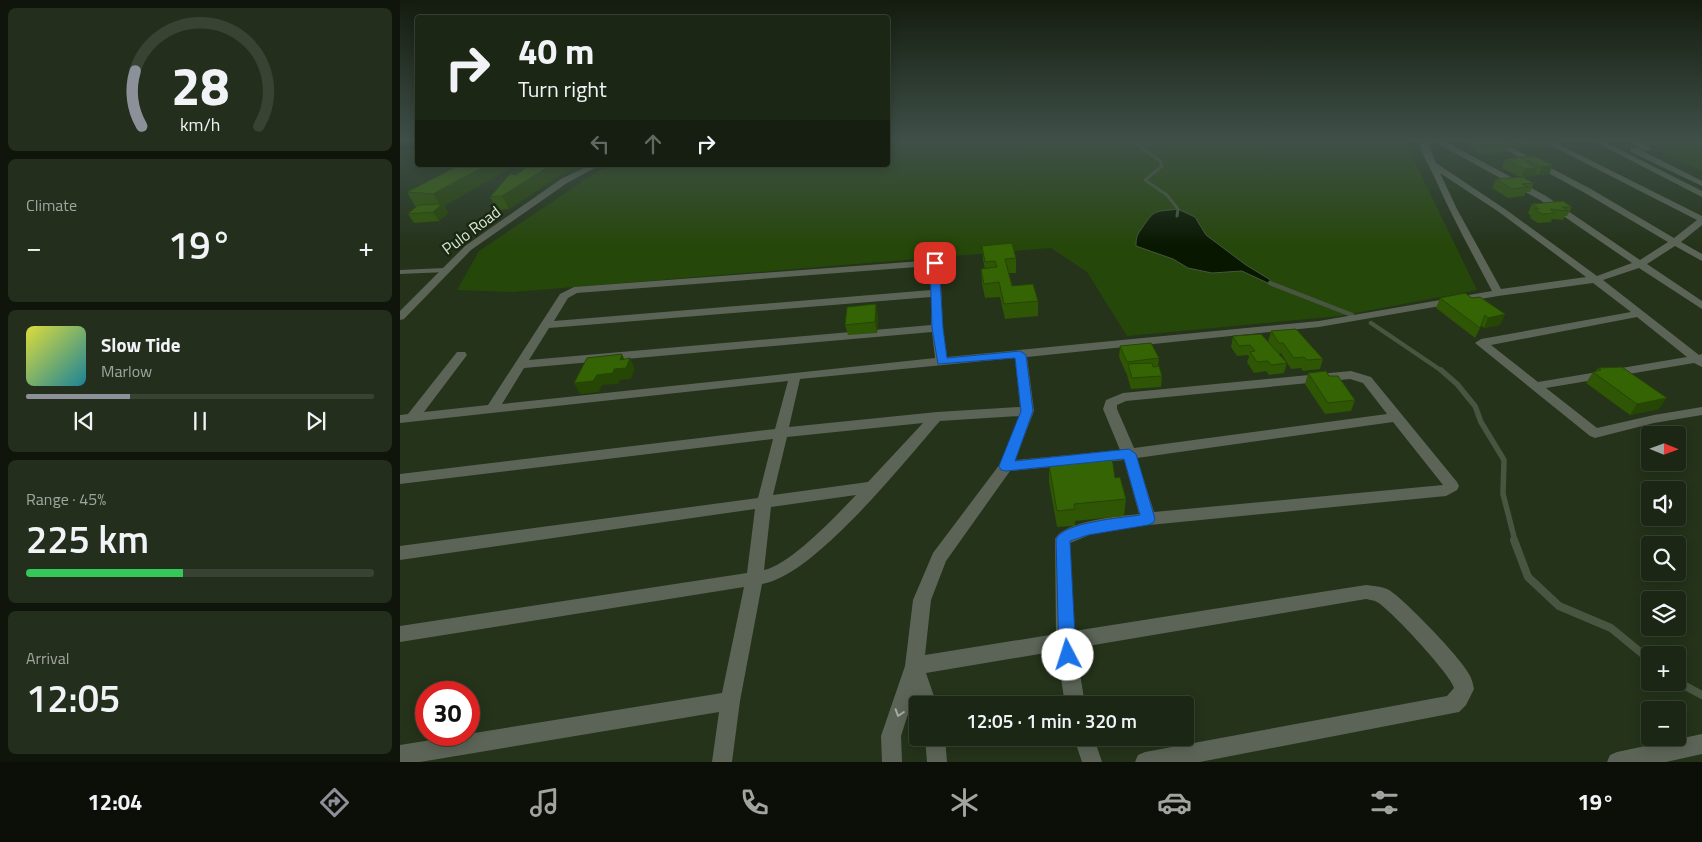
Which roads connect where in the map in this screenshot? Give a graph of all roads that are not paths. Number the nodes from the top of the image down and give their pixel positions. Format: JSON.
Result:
{"nodes":[{"id":1,"x":578,"y":175,"type":"edge"},
{"id":2,"x":1437,"y":175,"type":"edge"},
{"id":3,"x":1449,"y":175,"type":"edge"},
{"id":4,"x":1499,"y":175,"type":"edge"},
{"id":5,"x":1556,"y":175,"type":"edge"},
{"id":6,"x":1611,"y":175,"type":"edge"},
{"id":7,"x":1662,"y":175,"type":"edge"},
{"id":8,"x":1683,"y":175,"type":"edge"},
{"id":9,"x":1702,"y":184,"type":"edge"},
{"id":10,"x":1702,"y":194,"type":"edge"},
{"id":11,"x":1702,"y":220,"type":"edge"},
{"id":12,"x":1676,"y":241,"type":"junction"},
{"id":13,"x":1702,"y":258,"type":"edge"},
{"id":14,"x":1642,"y":263,"type":"junction"},
{"id":15,"x":444,"y":270,"type":"junction"},
{"id":16,"x":400,"y":272,"type":"edge"},
{"id":17,"x":1597,"y":280,"type":"junction"},
{"id":18,"x":936,"y":293,"type":"junction"},
{"id":19,"x":1498,"y":293,"type":"junction"},
{"id":20,"x":1702,"y":306,"type":"edge"},
{"id":21,"x":1637,"y":314,"type":"junction"},
{"id":22,"x":400,"y":317,"type":"edge"},
{"id":23,"x":546,"y":325,"type":"junction"},
{"id":24,"x":937,"y":328,"type":"junction"},
{"id":25,"x":461,"y":355,"type":"dead end"},
{"id":26,"x":1020,"y":355,"type":"junction"},
{"id":27,"x":1700,"y":360,"type":"edge"},
{"id":28,"x":942,"y":362,"type":"junction"},
{"id":29,"x":519,"y":365,"type":"junction"},
{"id":30,"x":795,"y":376,"type":"junction"},
{"id":31,"x":1535,"y":386,"type":"junction"},
{"id":32,"x":493,"y":408,"type":"junction"},
{"id":33,"x":1027,"y":411,"type":"junction"},
{"id":34,"x":1702,"y":411,"type":"edge"},
{"id":35,"x":937,"y":416,"type":"junction"},
{"id":36,"x":1398,"y":417,"type":"junction"},
{"id":37,"x":406,"y":418,"type":"edge"},
{"id":38,"x":780,"y":433,"type":"junction"},
{"id":39,"x":1129,"y":454,"type":"junction"},
{"id":40,"x":1006,"y":466,"type":"junction"},
{"id":41,"x":400,"y":479,"type":"edge"},
{"id":42,"x":875,"y":487,"type":"junction"},
{"id":43,"x":764,"y":502,"type":"junction"},
{"id":44,"x":1148,"y":519,"type":"junction"},
{"id":45,"x":400,"y":553,"type":"edge"},
{"id":46,"x":754,"y":580,"type":"junction"},
{"id":47,"x":400,"y":634,"type":"edge"},
{"id":48,"x":1066,"y":640,"type":"junction"},
{"id":49,"x":914,"y":666,"type":"junction"},
{"id":50,"x":924,"y":696,"type":"edge"},
{"id":51,"x":1073,"y":696,"type":"edge"},
{"id":52,"x":730,"y":701,"type":"junction"},
{"id":53,"x":1702,"y":744,"type":"edge"},
{"id":54,"x":936,"y":746,"type":"edge"},
{"id":55,"x":1087,"y":746,"type":"edge"},
{"id":56,"x":400,"y":755,"type":"edge"},
{"id":57,"x":722,"y":762,"type":"edge"},
{"id":58,"x":892,"y":762,"type":"edge"},
{"id":59,"x":937,"y":762,"type":"edge"},
{"id":60,"x":1092,"y":762,"type":"edge"},
{"id":61,"x":1145,"y":762,"type":"edge"},
{"id":62,"x":1617,"y":762,"type":"edge"}],
"edges":[{"from":1,"to":15,"type":"street","name":"Pulo Road"},
{"from":2,"to":19,"type":"street"},
{"from":3,"to":17,"type":"street"},
{"from":4,"to":14,"type":"street"},
{"from":5,"to":12,"type":"street"},
{"from":6,"to":11,"type":"street"},
{"from":7,"to":10,"type":"street"},
{"from":8,"to":9,"type":"street"},
{"from":11,"to":12,"type":"street"},
{"from":12,"to":13,"type":"street"},
{"from":12,"to":14,"type":"street"},
{"from":14,"to":17,"type":"street"},
{"from":14,"to":20,"type":"street"},
{"from":15,"to":16,"type":"lane"},
{"from":15,"to":22,"type":"street","name":"Pulo Road"},
{"from":17,"to":19,"type":"street"},
{"from":17,"to":21,"type":"street"},
{"from":18,"to":23,"type":"street"},
{"from":18,"to":23,"type":"street"},
{"from":18,"to":24,"type":"street"},
{"from":19,"to":26,"type":"street"},
{"from":21,"to":27,"type":"street"},
{"from":21,"to":31,"type":"street"},
{"from":23,"to":29,"type":"street"},
{"from":24,"to":28,"type":"street"},
{"from":24,"to":29,"type":"street"},
{"from":25,"to":37,"type":"street"},
{"from":26,"to":28,"type":"street"},
{"from":26,"to":33,"type":"street"},
{"from":27,"to":31,"type":"street"},
{"from":28,"to":30,"type":"street"},
{"from":29,"to":32,"type":"street"},
{"from":30,"to":32,"type":"street"},
{"from":30,"to":38,"type":"street"},
{"from":31,"to":34,"type":"street"},
{"from":32,"to":37,"type":"street"},
{"from":33,"to":35,"type":"street"},
{"from":33,"to":40,"type":"street"},
{"from":35,"to":38,"type":"street"},
{"from":35,"to":42,"type":"street"},
{"from":36,"to":39,"type":"street"},
{"from":36,"to":39,"type":"street"},
{"from":36,"to":44,"type":"street"},
{"from":38,"to":41,"type":"street"},
{"from":38,"to":43,"type":"street"},
{"from":39,"to":40,"type":"street"},
{"from":39,"to":44,"type":"street"},
{"from":40,"to":49,"type":"street"},
{"from":42,"to":43,"type":"street"},
{"from":42,"to":46,"type":"street"},
{"from":43,"to":45,"type":"street"},
{"from":43,"to":46,"type":"street"},
{"from":44,"to":48,"type":"street"},
{"from":46,"to":47,"type":"street"},
{"from":46,"to":52,"type":"street"},
{"from":48,"to":49,"type":"street"},
{"from":48,"to":51,"type":"street"},
{"from":48,"to":61,"type":"street"},
{"from":49,"to":50,"type":"street"},
{"from":49,"to":58,"type":"street","one_way":true},
{"from":52,"to":56,"type":"street"},
{"from":52,"to":57,"type":"street"},
{"from":53,"to":62,"type":"street"},
{"from":54,"to":59,"type":"street"},
{"from":55,"to":60,"type":"street"}]}
